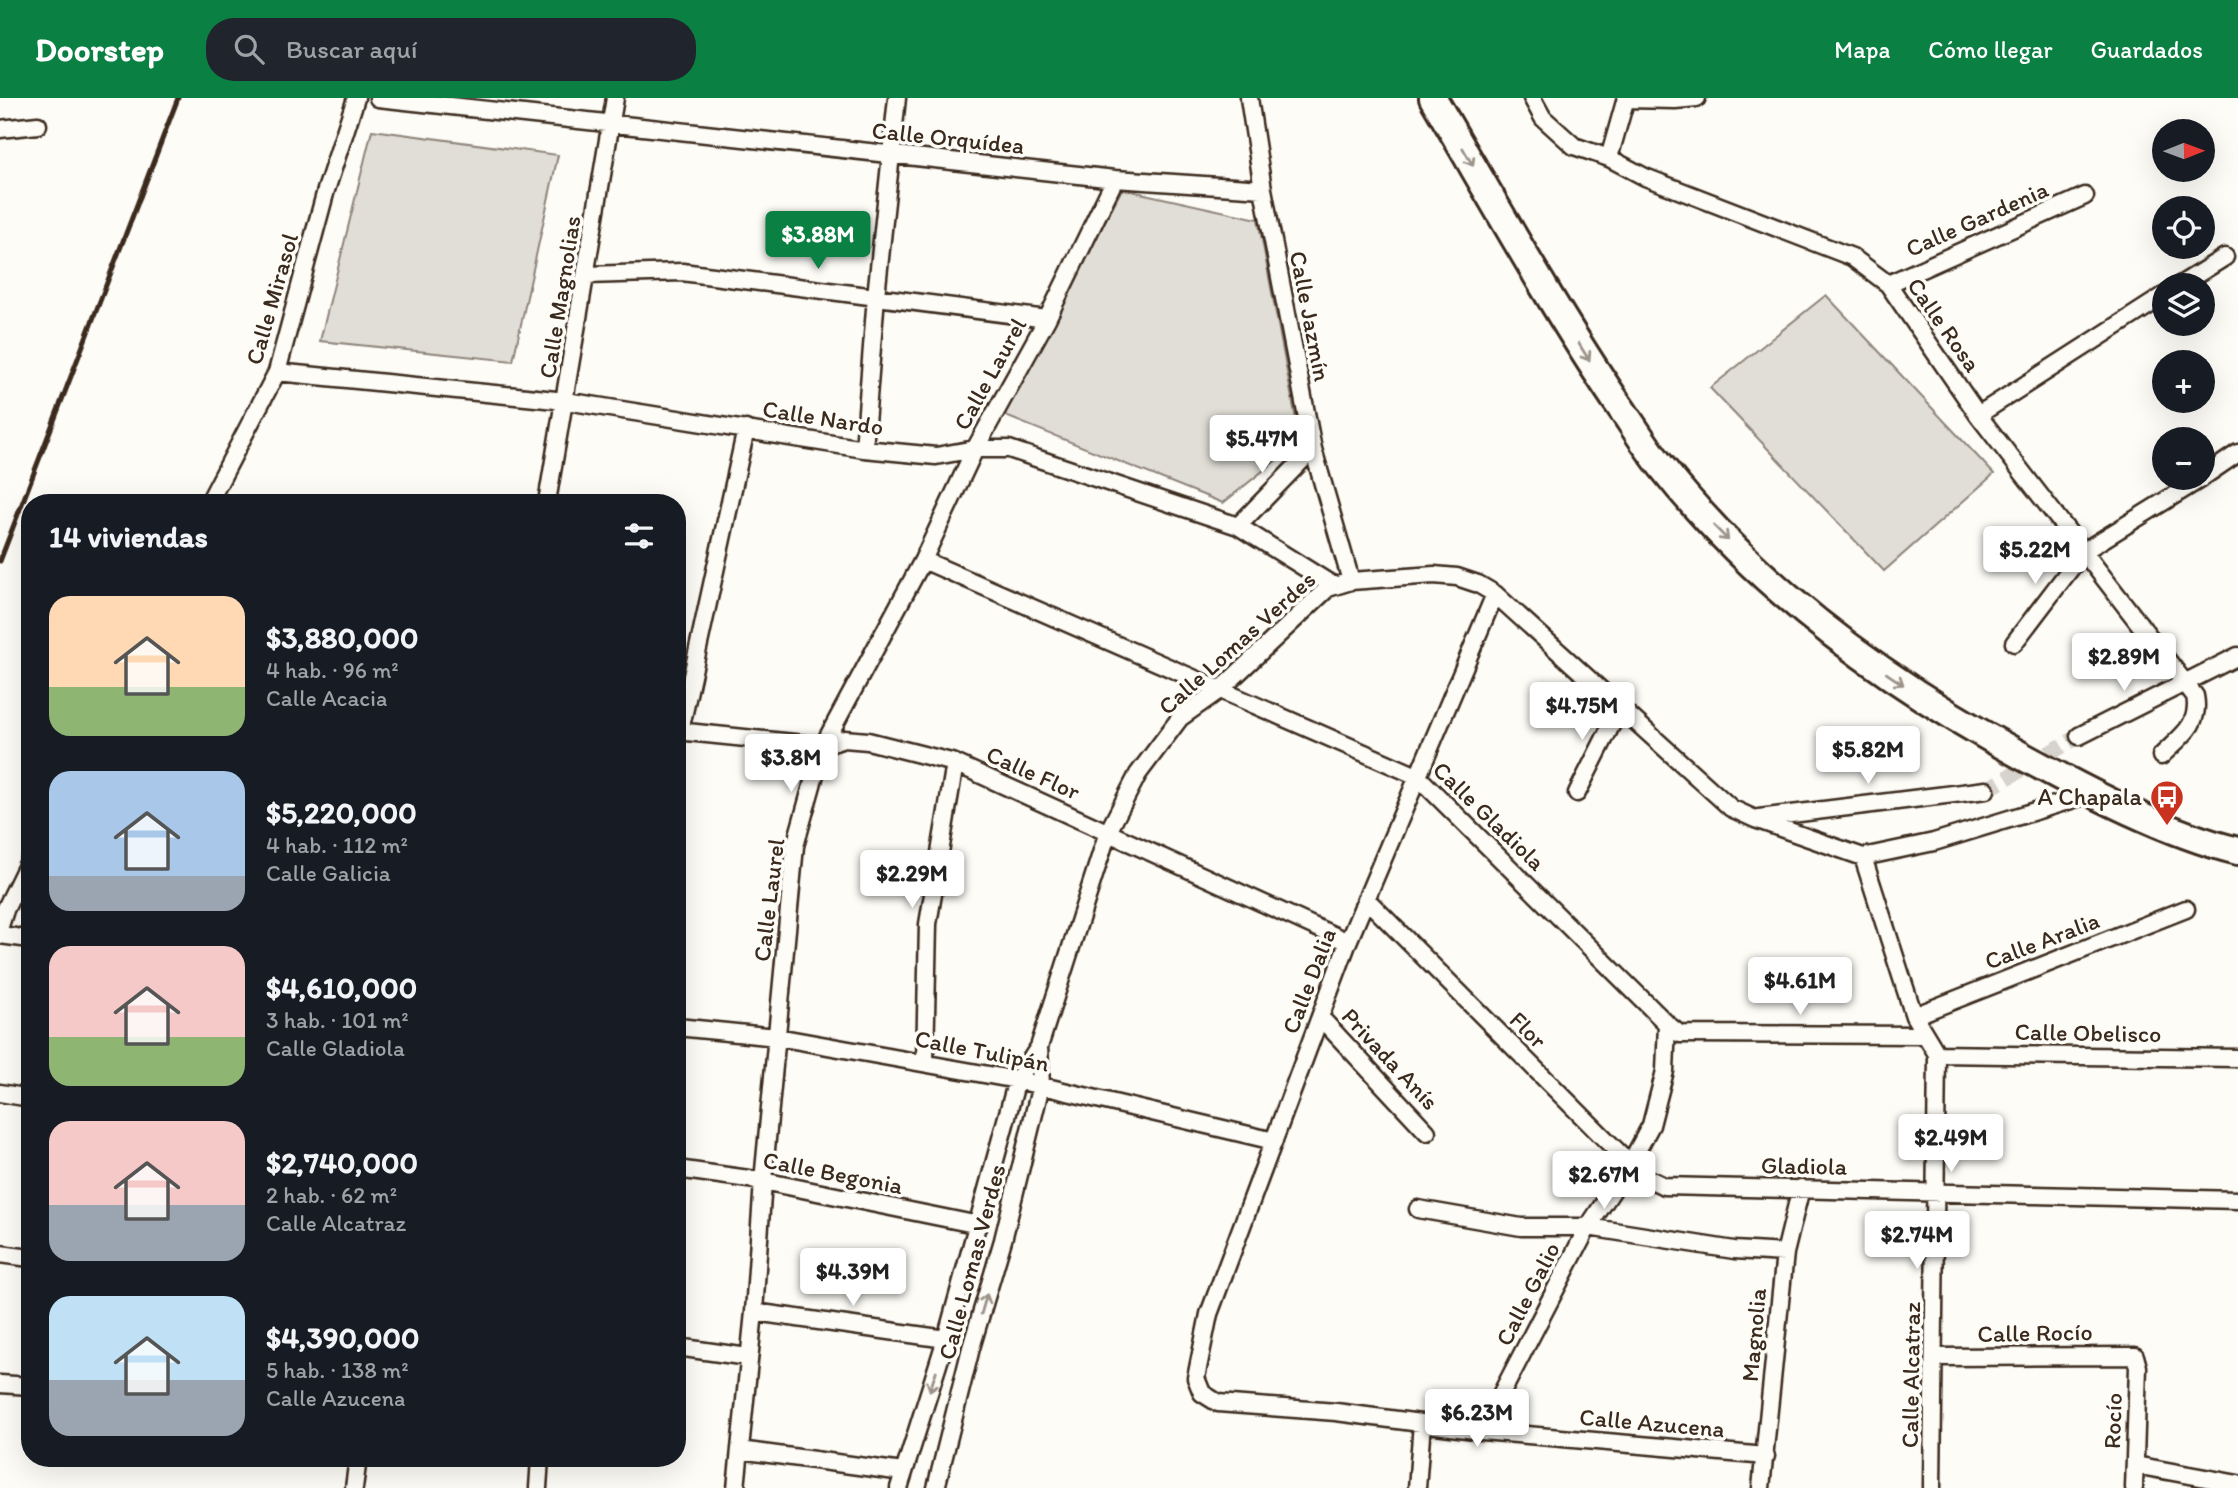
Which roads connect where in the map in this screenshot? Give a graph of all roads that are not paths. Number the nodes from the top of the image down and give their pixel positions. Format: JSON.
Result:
{"nodes":[{"id":1,"x":356,"y":98,"type":"edge"},
{"id":2,"x":378,"y":98,"type":"edge"},
{"id":3,"x":615,"y":98,"type":"edge"},
{"id":4,"x":897,"y":98,"type":"edge"},
{"id":5,"x":1249,"y":98,"type":"edge"},
{"id":6,"x":1433,"y":98,"type":"edge"},
{"id":7,"x":1532,"y":98,"type":"edge"},
{"id":8,"x":1626,"y":98,"type":"edge"},
{"id":9,"x":1697,"y":98,"type":"edge"},
{"id":10,"x":612,"y":122,"type":"junction"},
{"id":11,"x":38,"y":125,"type":"dead end"},
{"id":12,"x":0,"y":129,"type":"edge"},
{"id":13,"x":892,"y":155,"type":"junction"},
{"id":14,"x":1609,"y":158,"type":"junction"},
{"id":15,"x":1115,"y":178,"type":"junction"},
{"id":16,"x":1263,"y":189,"type":"junction"},
{"id":17,"x":2085,"y":196,"type":"dead end"},
{"id":18,"x":2225,"y":257,"type":"dead end"},
{"id":19,"x":2199,"y":273,"type":"edge"},
{"id":20,"x":587,"y":275,"type":"junction"},
{"id":21,"x":1888,"y":284,"type":"junction"},
{"id":22,"x":876,"y":296,"type":"junction"},
{"id":23,"x":2152,"y":303,"type":"edge"},
{"id":24,"x":1046,"y":319,"type":"junction"},
{"id":25,"x":277,"y":372,"type":"junction"},
{"id":26,"x":566,"y":401,"type":"junction"},
{"id":27,"x":1978,"y":415,"type":"junction"},
{"id":28,"x":746,"y":429,"type":"junction"},
{"id":29,"x":864,"y":449,"type":"junction"},
{"id":30,"x":975,"y":449,"type":"junction"},
{"id":31,"x":1313,"y":449,"type":"junction"},
{"id":32,"x":2238,"y":453,"type":"edge"},
{"id":33,"x":2215,"y":469,"type":"edge"},
{"id":34,"x":2182,"y":490,"type":"edge"},
{"id":35,"x":213,"y":494,"type":"edge"},
{"id":36,"x":549,"y":494,"type":"edge"},
{"id":37,"x":1238,"y":526,"type":"junction"},
{"id":38,"x":2084,"y":551,"type":"junction"},
{"id":39,"x":923,"y":560,"type":"junction"},
{"id":40,"x":1351,"y":581,"type":"junction"},
{"id":41,"x":1334,"y":586,"type":"junction"},
{"id":42,"x":1495,"y":594,"type":"junction"},
{"id":43,"x":2014,"y":643,"type":"dead end"},
{"id":44,"x":2238,"y":656,"type":"edge"},
{"id":45,"x":2185,"y":683,"type":"junction"},
{"id":46,"x":1221,"y":689,"type":"junction"},
{"id":47,"x":686,"y":699,"type":"edge"},
{"id":48,"x":1620,"y":708,"type":"junction"},
{"id":49,"x":686,"y":732,"type":"edge"},
{"id":50,"x":2080,"y":736,"type":"tunnel mouth"},
{"id":51,"x":823,"y":746,"type":"junction"},
{"id":52,"x":2161,"y":756,"type":"dead end"},
{"id":53,"x":955,"y":763,"type":"junction"},
{"id":54,"x":1418,"y":776,"type":"junction"},
{"id":55,"x":1986,"y":790,"type":"tunnel mouth"},
{"id":56,"x":1577,"y":793,"type":"dead end"},
{"id":57,"x":2094,"y":793,"type":"junction"},
{"id":58,"x":1755,"y":819,"type":"junction"},
{"id":59,"x":1108,"y":832,"type":"junction"},
{"id":60,"x":2238,"y":851,"type":"edge"},
{"id":61,"x":1863,"y":857,"type":"junction"},
{"id":62,"x":21,"y":877,"type":"edge"},
{"id":63,"x":1366,"y":899,"type":"junction"},
{"id":64,"x":2186,"y":909,"type":"dead end"},
{"id":65,"x":0,"y":926,"type":"edge"},
{"id":66,"x":0,"y":935,"type":"edge"},
{"id":67,"x":21,"y":938,"type":"edge"},
{"id":68,"x":1348,"y":942,"type":"junction"},
{"id":69,"x":1914,"y":1016,"type":"junction"},
{"id":70,"x":1320,"y":1017,"type":"junction"},
{"id":71,"x":1667,"y":1024,"type":"junction"},
{"id":72,"x":686,"y":1028,"type":"edge"},
{"id":73,"x":1925,"y":1035,"type":"junction"},
{"id":74,"x":777,"y":1037,"type":"junction"},
{"id":75,"x":1038,"y":1047,"type":"junction"},
{"id":76,"x":1937,"y":1054,"type":"junction"},
{"id":77,"x":2238,"y":1058,"type":"edge"},
{"id":78,"x":925,"y":1062,"type":"junction"},
{"id":79,"x":1017,"y":1080,"type":"junction"},
{"id":80,"x":1041,"y":1085,"type":"junction"},
{"id":81,"x":0,"y":1093,"type":"edge"},
{"id":82,"x":21,"y":1096,"type":"edge"},
{"id":83,"x":1427,"y":1132,"type":"dead end"},
{"id":84,"x":1274,"y":1141,"type":"junction"},
{"id":85,"x":1630,"y":1164,"type":"junction"},
{"id":86,"x":686,"y":1170,"type":"edge"},
{"id":87,"x":763,"y":1181,"type":"junction"},
{"id":88,"x":1664,"y":1186,"type":"joint"},
{"id":89,"x":1801,"y":1188,"type":"junction"},
{"id":90,"x":1936,"y":1192,"type":"junction"},
{"id":91,"x":2238,"y":1200,"type":"edge"},
{"id":92,"x":1418,"y":1209,"type":"dead end"},
{"id":93,"x":979,"y":1225,"type":"junction"},
{"id":94,"x":1588,"y":1227,"type":"junction"},
{"id":95,"x":1785,"y":1253,"type":"junction"},
{"id":96,"x":0,"y":1254,"type":"edge"},
{"id":97,"x":21,"y":1257,"type":"edge"},
{"id":98,"x":754,"y":1312,"type":"junction"},
{"id":99,"x":946,"y":1339,"type":"junction"},
{"id":100,"x":686,"y":1348,"type":"edge"},
{"id":101,"x":2135,"y":1356,"type":"joint"},
{"id":102,"x":748,"y":1357,"type":"junction"},
{"id":103,"x":1935,"y":1357,"type":"junction"},
{"id":104,"x":0,"y":1384,"type":"edge"},
{"id":105,"x":21,"y":1385,"type":"edge"},
{"id":106,"x":1202,"y":1393,"type":"joint"},
{"id":107,"x":1422,"y":1423,"type":"junction"},
{"id":108,"x":1482,"y":1431,"type":"junction"},
{"id":109,"x":740,"y":1450,"type":"junction"},
{"id":110,"x":1766,"y":1456,"type":"junction"},
{"id":111,"x":2135,"y":1465,"type":"junction"},
{"id":112,"x":357,"y":1467,"type":"edge"},
{"id":113,"x":539,"y":1467,"type":"edge"},
{"id":114,"x":903,"y":1472,"type":"junction"},
{"id":115,"x":2238,"y":1483,"type":"edge"},
{"id":116,"x":355,"y":1488,"type":"edge"},
{"id":117,"x":538,"y":1488,"type":"edge"},
{"id":118,"x":736,"y":1488,"type":"edge"},
{"id":119,"x":899,"y":1488,"type":"edge"},
{"id":120,"x":936,"y":1488,"type":"edge"},
{"id":121,"x":1417,"y":1488,"type":"edge"},
{"id":122,"x":1761,"y":1488,"type":"edge"},
{"id":123,"x":1932,"y":1488,"type":"edge"},
{"id":124,"x":2134,"y":1488,"type":"edge"}],
"edges":[{"from":1,"to":25,"type":"street","name":"Calle Mirasol"},
{"from":2,"to":10,"type":"street","name":"Calle Orquídea"},
{"from":3,"to":10,"type":"street","name":"Calle Magnolias"},
{"from":4,"to":13,"type":"street"},
{"from":5,"to":16,"type":"street","name":"Calle Jazmín"},
{"from":6,"to":57,"type":"highway","one_way":true},
{"from":7,"to":14,"type":"street","name":"Calle Rosa"},
{"from":8,"to":9,"type":"street"},
{"from":8,"to":14,"type":"street"},
{"from":10,"to":13,"type":"street","name":"Calle Orquídea"},
{"from":10,"to":20,"type":"street","name":"Calle Magnolias"},
{"from":11,"to":12,"type":"street"},
{"from":13,"to":15,"type":"street","name":"Calle Orquídea"},
{"from":13,"to":22,"type":"street"},
{"from":14,"to":21,"type":"street","name":"Calle Rosa"},
{"from":15,"to":16,"type":"street","name":"Calle Orquídea"},
{"from":15,"to":24,"type":"street","name":"Calle Laurel"},
{"from":16,"to":31,"type":"street","name":"Calle Jazmín"},
{"from":17,"to":21,"type":"street","name":"Calle Gardenia"},
{"from":18,"to":19,"type":"street"},
{"from":20,"to":22,"type":"street"},
{"from":20,"to":26,"type":"street","name":"Calle Magnolias"},
{"from":21,"to":27,"type":"street","name":"Calle Rosa"},
{"from":22,"to":24,"type":"street"},
{"from":22,"to":29,"type":"street"},
{"from":23,"to":27,"type":"street"},
{"from":24,"to":30,"type":"street","name":"Calle Laurel"},
{"from":25,"to":26,"type":"street","name":"Calle Nardo"},
{"from":25,"to":35,"type":"street","name":"Calle Mirasol"},
{"from":26,"to":28,"type":"street","name":"Calle Nardo"},
{"from":26,"to":36,"type":"street","name":"Calle Magnolias"},
{"from":27,"to":38,"type":"street","name":"Calle Rosa"},
{"from":28,"to":29,"type":"street","name":"Calle Nardo"},
{"from":28,"to":47,"type":"street"},
{"from":29,"to":30,"type":"street","name":"Calle Nardo"},
{"from":30,"to":37,"type":"street","name":"Calle Nardo"},
{"from":30,"to":39,"type":"street","name":"Calle Laurel"},
{"from":31,"to":37,"type":"street"},
{"from":31,"to":40,"type":"street","name":"Calle Jazmín"},
{"from":32,"to":33,"type":"street"},
{"from":34,"to":38,"type":"street"},
{"from":37,"to":41,"type":"street","name":"Calle Nardo"},
{"from":38,"to":43,"type":"street"},
{"from":38,"to":45,"type":"street","name":"Calle Rosa"},
{"from":39,"to":46,"type":"street","name":"Calle Gladiola"},
{"from":39,"to":51,"type":"street","name":"Calle Laurel"},
{"from":40,"to":41,"type":"street","name":"Calle Lomas Verdes"},
{"from":40,"to":42,"type":"street","name":"Calle Lomas Verdes"},
{"from":41,"to":46,"type":"street","name":"Calle Lomas Verdes"},
{"from":42,"to":48,"type":"street","name":"Calle Lomas Verdes"},
{"from":42,"to":54,"type":"street","name":"Calle Dalia"},
{"from":44,"to":45,"type":"street"},
{"from":45,"to":50,"type":"street"},
{"from":45,"to":52,"type":"street"},
{"from":46,"to":54,"type":"street","name":"Calle Gladiola"},
{"from":46,"to":59,"type":"street","name":"Calle Lomas Verdes"},
{"from":48,"to":56,"type":"street"},
{"from":48,"to":58,"type":"street","name":"Calle Lomas Verdes"},
{"from":49,"to":51,"type":"street","name":"Calle Flor"},
{"from":51,"to":53,"type":"street","name":"Calle Flor"},
{"from":51,"to":74,"type":"street","name":"Calle Laurel"},
{"from":53,"to":59,"type":"street","name":"Calle Flor"},
{"from":53,"to":78,"type":"street"},
{"from":54,"to":63,"type":"street","name":"Calle Dalia"},
{"from":54,"to":71,"type":"street","name":"Calle Gladiola"},
{"from":55,"to":58,"type":"street"},
{"from":57,"to":60,"type":"highway"},
{"from":57,"to":61,"type":"street"},
{"from":58,"to":61,"type":"street","name":"Calle Lomas Verdes"},
{"from":59,"to":68,"type":"street","name":"Calle Flor"},
{"from":59,"to":75,"type":"street","name":"Calle Lomas Verdes"},
{"from":61,"to":69,"type":"street"},
{"from":62,"to":65,"type":"street"},
{"from":63,"to":68,"type":"street","name":"Calle Dalia"},
{"from":63,"to":85,"type":"street","name":"Flor"},
{"from":64,"to":69,"type":"street","name":"Calle Aralia"},
{"from":66,"to":67,"type":"street"},
{"from":68,"to":70,"type":"street","name":"Calle Dalia"},
{"from":69,"to":73,"type":"street"},
{"from":70,"to":83,"type":"street","name":"Privada Anís"},
{"from":70,"to":84,"type":"street","name":"Calle Dalia"},
{"from":71,"to":73,"type":"street","name":"Calle Gladiola"},
{"from":71,"to":85,"type":"street","name":"Calle Galio"},
{"from":72,"to":74,"type":"street","name":"Calle Tulipán"},
{"from":73,"to":76,"type":"street"},
{"from":74,"to":78,"type":"street","name":"Calle Tulipán"},
{"from":74,"to":87,"type":"street","name":"Calle Laurel"},
{"from":75,"to":79,"type":"street","name":"Calle Lomas Verdes"},
{"from":75,"to":80,"type":"street","name":"Calle Lomas Verdes"},
{"from":76,"to":77,"type":"street","name":"Calle Obelisco"},
{"from":76,"to":90,"type":"street","name":"Calle Alcatraz"},
{"from":78,"to":79,"type":"street","name":"Calle Tulipán"},
{"from":79,"to":80,"type":"street","name":"Calle Tulipán"},
{"from":79,"to":93,"type":"street","name":"Calle Lomas Verdes"},
{"from":80,"to":84,"type":"street","name":"Calle Tulipán"},
{"from":120,"to":80,"type":"street","name":"Calle Lomas Verdes","one_way":true},
{"from":81,"to":82,"type":"street"},
{"from":84,"to":106,"type":"street","name":"Calle Dalia"},
{"from":85,"to":88,"type":"street","name":"Flor"},
{"from":85,"to":94,"type":"street","name":"Calle Galio"},
{"from":86,"to":87,"type":"street","name":"Calle Begonia"},
{"from":87,"to":93,"type":"street","name":"Calle Begonia"},
{"from":87,"to":98,"type":"street","name":"Calle Laurel"},
{"from":88,"to":89,"type":"street","name":"Gladiola"},
{"from":89,"to":90,"type":"street","name":"Gladiola"},
{"from":89,"to":95,"type":"street","name":"Magnolia"},
{"from":90,"to":91,"type":"street","name":"Gladiola"},
{"from":90,"to":103,"type":"street","name":"Calle Alcatraz"},
{"from":92,"to":94,"type":"street"},
{"from":93,"to":99,"type":"street","name":"Calle Lomas Verdes"},
{"from":94,"to":95,"type":"street"},
{"from":94,"to":108,"type":"street","name":"Calle Galio"},
{"from":95,"to":110,"type":"street","name":"Magnolia"},
{"from":96,"to":97,"type":"street"},
{"from":98,"to":99,"type":"street"},
{"from":98,"to":102,"type":"street","name":"Calle Laurel"},
{"from":99,"to":114,"type":"street","name":"Calle Lomas Verdes","one_way":true},
{"from":100,"to":102,"type":"street"},
{"from":101,"to":103,"type":"street","name":"Calle Rocío"},
{"from":101,"to":111,"type":"street","name":"Rocío"},
{"from":102,"to":109,"type":"street","name":"Calle Laurel"},
{"from":103,"to":123,"type":"street","name":"Calle Alcatraz"},
{"from":104,"to":105,"type":"street"},
{"from":106,"to":107,"type":"street","name":"Calle Azucena"},
{"from":107,"to":108,"type":"street","name":"Calle Azucena"},
{"from":107,"to":121,"type":"street"},
{"from":108,"to":110,"type":"street","name":"Calle Azucena"},
{"from":109,"to":114,"type":"street"},
{"from":109,"to":118,"type":"street","name":"Calle Laurel"},
{"from":110,"to":122,"type":"street","name":"Magnolia"},
{"from":111,"to":115,"type":"street"},
{"from":111,"to":124,"type":"street","name":"Rocío"},
{"from":112,"to":116,"type":"street"},
{"from":113,"to":117,"type":"street"},
{"from":114,"to":119,"type":"street","name":"Calle Lomas Verdes"}]}
